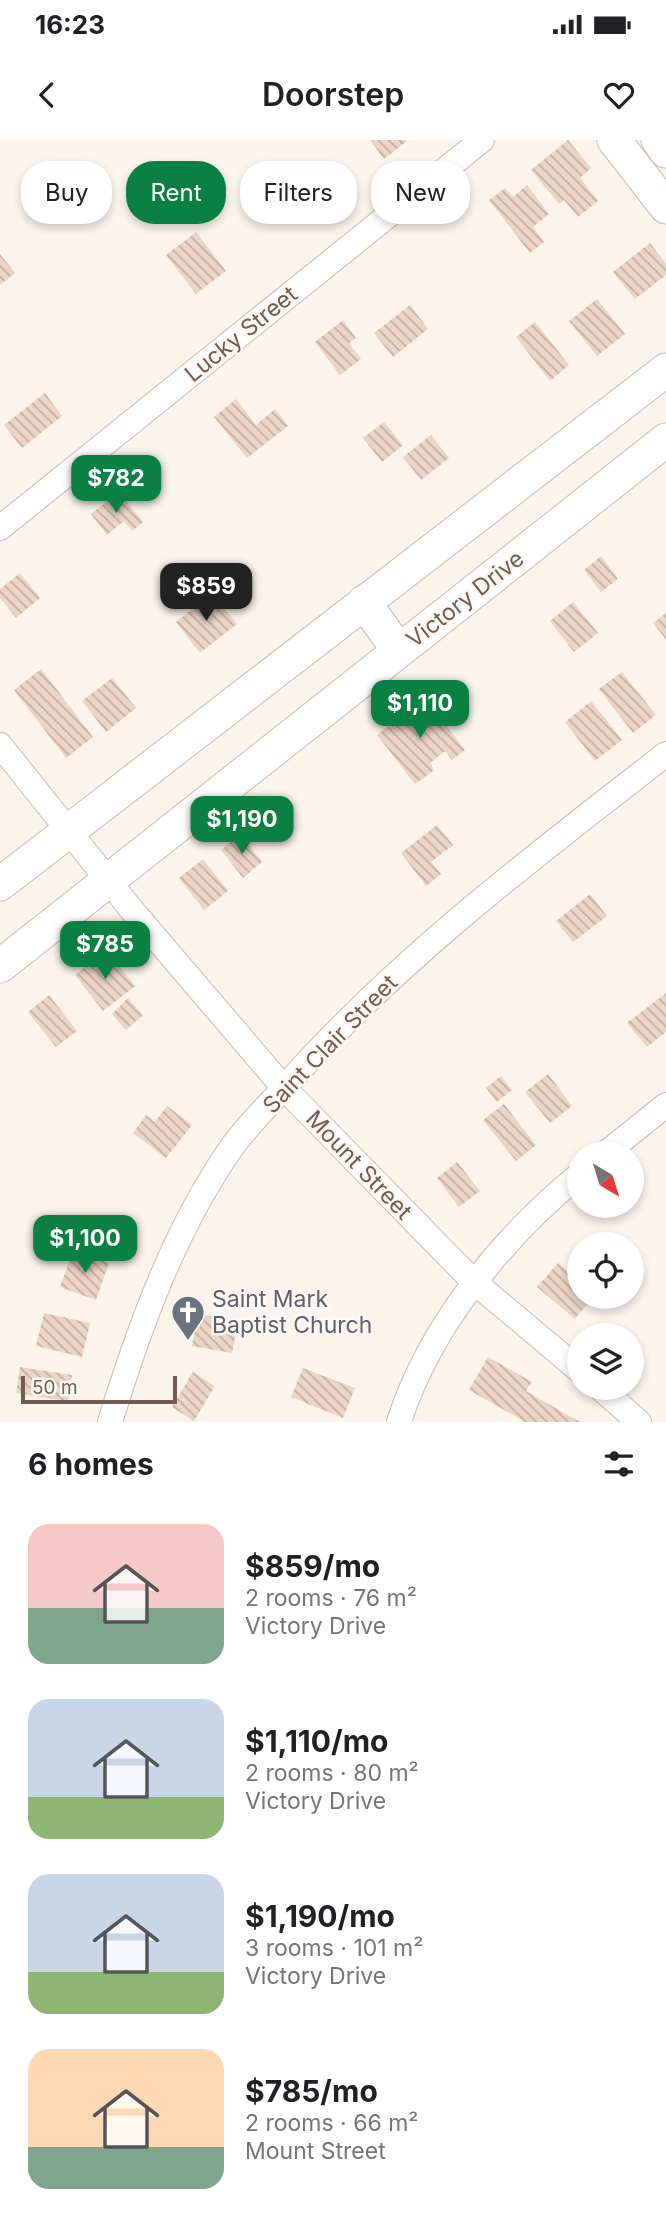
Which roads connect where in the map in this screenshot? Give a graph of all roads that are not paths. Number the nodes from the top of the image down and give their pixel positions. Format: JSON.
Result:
{"nodes":[{"id":1,"x":482,"y":140,"type":"edge"},
{"id":2,"x":614,"y":140,"type":"edge"},
{"id":3,"x":657,"y":140,"type":"edge"},
{"id":4,"x":666,"y":151,"type":"edge"},
{"id":5,"x":666,"y":207,"type":"edge"},
{"id":6,"x":666,"y":370,"type":"edge"},
{"id":7,"x":666,"y":440,"type":"edge"},
{"id":8,"x":0,"y":528,"type":"edge"},
{"id":9,"x":364,"y":602,"type":"junction"},
{"id":10,"x":400,"y":651,"type":"junction"},
{"id":11,"x":0,"y":745,"type":"edge"},
{"id":12,"x":666,"y":754,"type":"edge"},
{"id":13,"x":68,"y":831,"type":"junction"},
{"id":14,"x":108,"y":880,"type":"junction"},
{"id":15,"x":0,"y":884,"type":"edge"},
{"id":16,"x":0,"y":966,"type":"edge"},
{"id":17,"x":284,"y":1088,"type":"junction"},
{"id":18,"x":666,"y":1105,"type":"edge"},
{"id":19,"x":621,"y":1141,"type":"edge"},
{"id":20,"x":567,"y":1187,"type":"edge"},
{"id":21,"x":473,"y":1281,"type":"junction"},
{"id":22,"x":567,"y":1360,"type":"edge"},
{"id":23,"x":614,"y":1400,"type":"edge"},
{"id":24,"x":110,"y":1422,"type":"edge"},
{"id":25,"x":399,"y":1422,"type":"edge"},
{"id":26,"x":639,"y":1422,"type":"edge"}],
"edges":[{"from":1,"to":8,"type":"street","name":"Lucky Street"},
{"from":2,"to":5,"type":"main road"},
{"from":3,"to":4,"type":"main road"},
{"from":6,"to":9,"type":"main road"},
{"from":7,"to":10,"type":"main road","name":"Victory Drive"},
{"from":9,"to":10,"type":"main road"},
{"from":9,"to":13,"type":"main road"},
{"from":10,"to":14,"type":"main road","name":"Victory Drive"},
{"from":11,"to":13,"type":"street","name":"Mount Street"},
{"from":12,"to":17,"type":"street","name":"Saint Clair Street"},
{"from":13,"to":14,"type":"street","name":"Mount Street"},
{"from":13,"to":15,"type":"main road"},
{"from":14,"to":16,"type":"main road","name":"Victory Drive"},
{"from":14,"to":17,"type":"street","name":"Mount Street"},
{"from":17,"to":21,"type":"street","name":"Mount Street"},
{"from":17,"to":24,"type":"street","name":"Saint Clair Street"},
{"from":18,"to":19,"type":"street"},
{"from":20,"to":21,"type":"street"},
{"from":21,"to":22,"type":"street","name":"Mount Street"},
{"from":21,"to":25,"type":"street"},
{"from":23,"to":26,"type":"street"}]}
